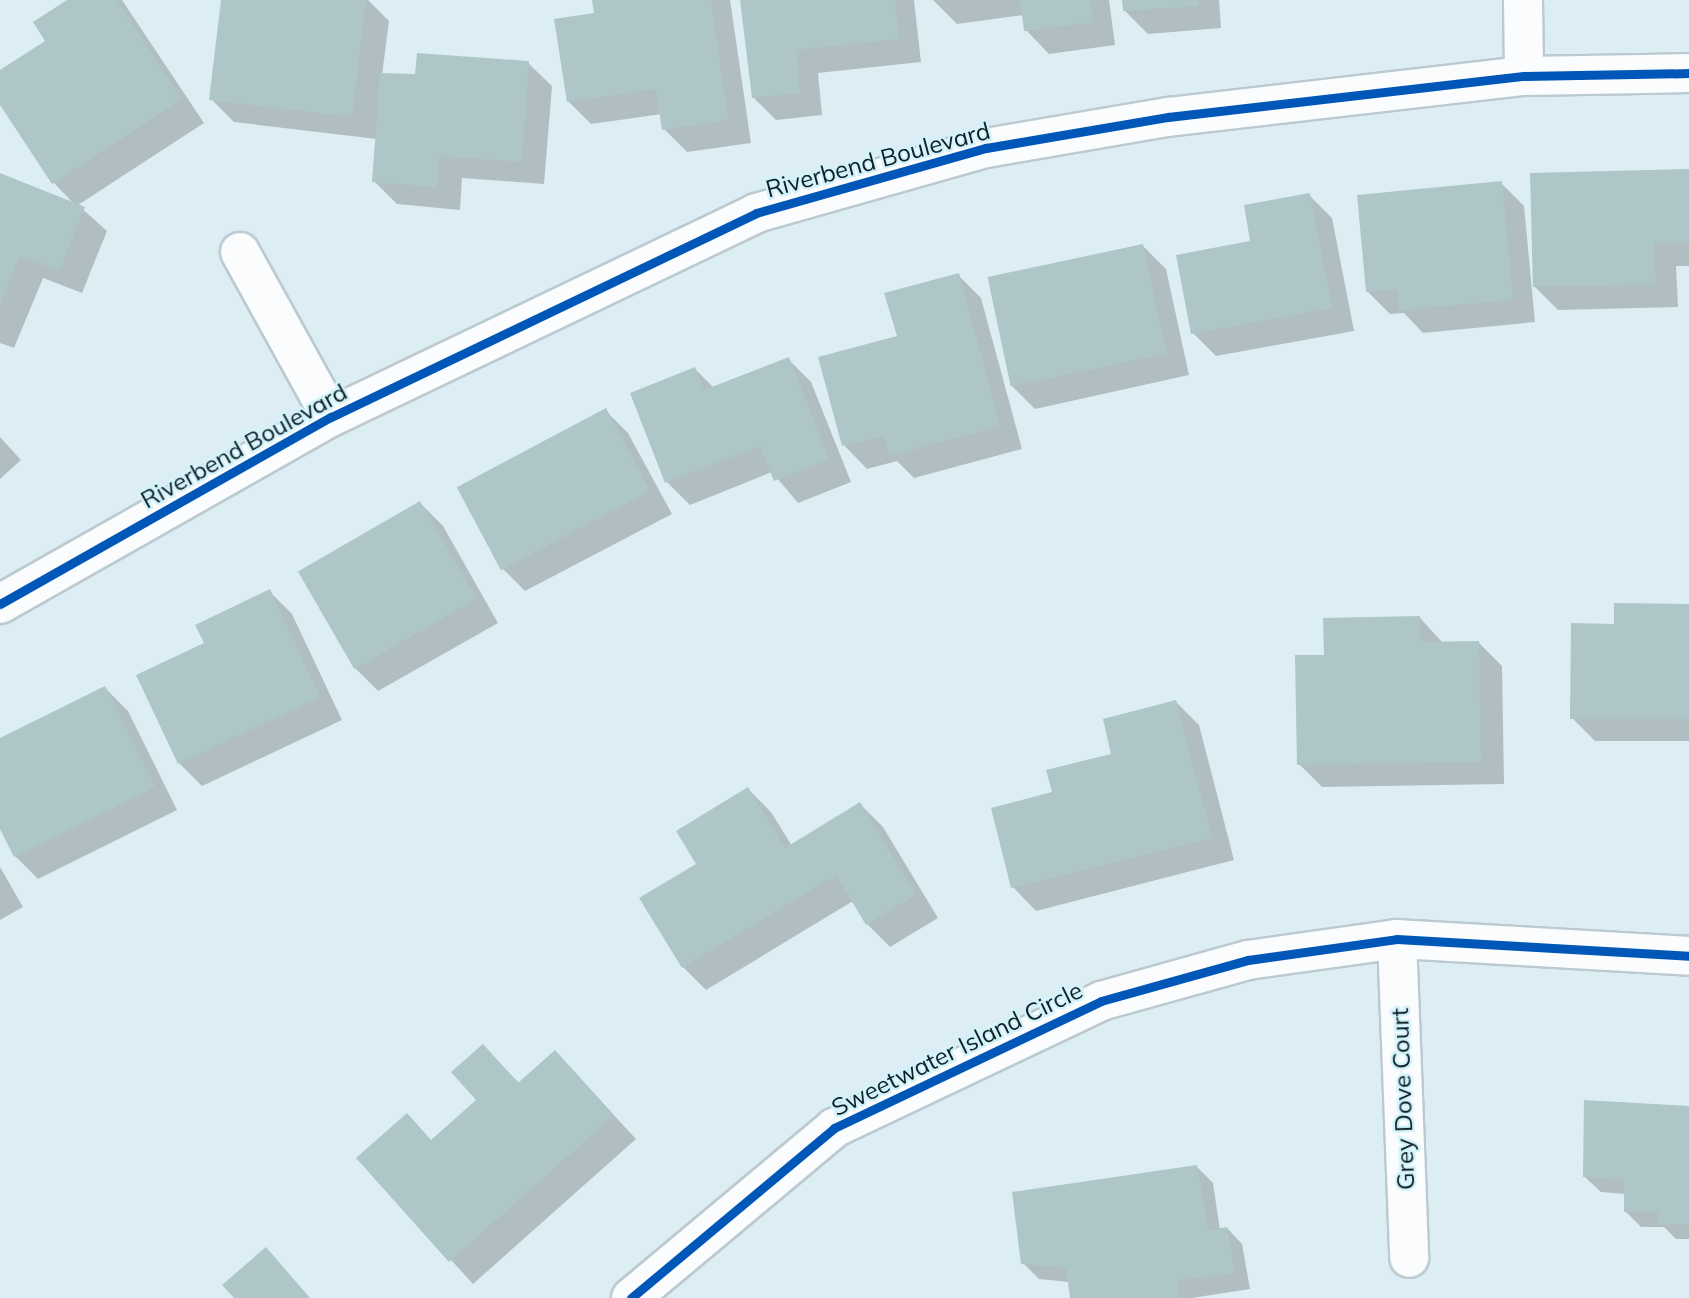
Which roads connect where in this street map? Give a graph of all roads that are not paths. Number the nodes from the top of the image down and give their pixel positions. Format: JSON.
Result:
{"nodes":[{"id":1,"x":1523,"y":0,"type":"edge"},
{"id":2,"x":1689,"y":73,"type":"edge"},
{"id":3,"x":1524,"y":76,"type":"junction"},
{"id":4,"x":240,"y":252,"type":"dead end"},
{"id":5,"x":331,"y":417,"type":"junction"},
{"id":6,"x":0,"y":604,"type":"edge"},
{"id":7,"x":1397,"y":939,"type":"junction"},
{"id":8,"x":1689,"y":956,"type":"edge"},
{"id":9,"x":1409,"y":1258,"type":"dead end"},
{"id":10,"x":631,"y":1298,"type":"edge"}],
"edges":[{"from":1,"to":3,"type":"street"},
{"from":2,"to":3,"type":"street","name":"Riverbend Boulevard"},
{"from":3,"to":5,"type":"street","name":"Riverbend Boulevard"},
{"from":4,"to":5,"type":"street"},
{"from":5,"to":6,"type":"street","name":"Riverbend Boulevard"},
{"from":7,"to":8,"type":"street","name":"Sweetwater Island Circle"},
{"from":7,"to":9,"type":"street","name":"Grey Dove Court"},
{"from":7,"to":10,"type":"street","name":"Sweetwater Island Circle"}]}
